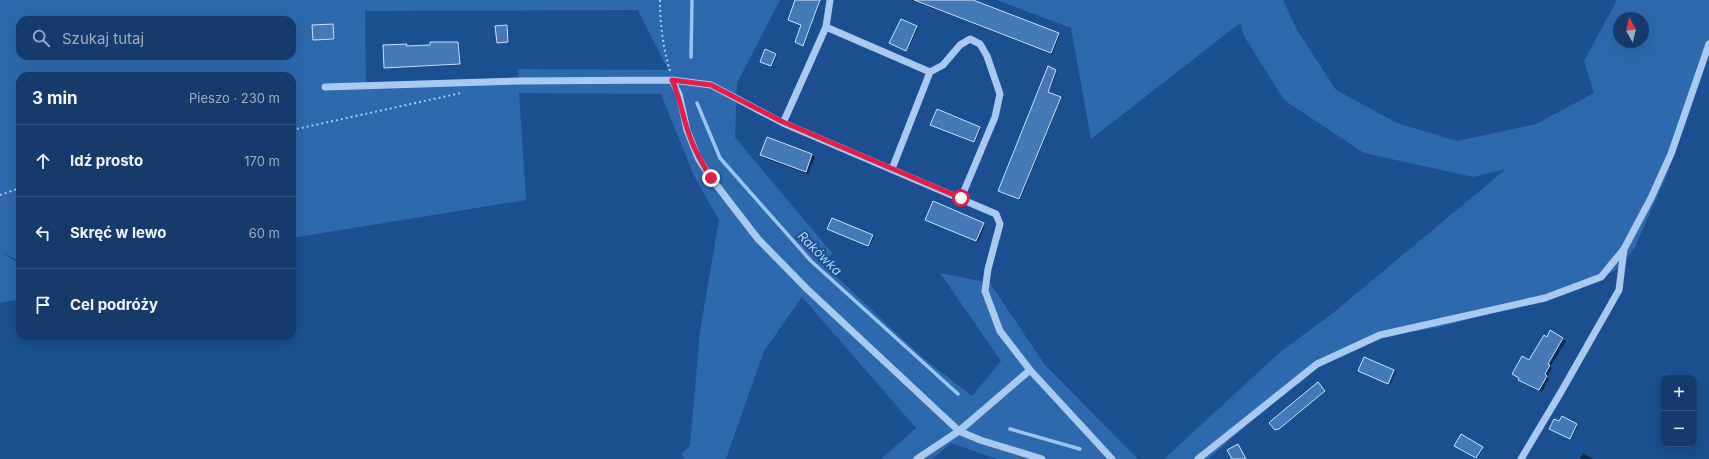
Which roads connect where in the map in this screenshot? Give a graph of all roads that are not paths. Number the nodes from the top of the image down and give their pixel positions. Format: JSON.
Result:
{"nodes":[{"id":1,"x":830,"y":0,"type":"edge"},
{"id":2,"x":826,"y":27,"type":"junction"},
{"id":3,"x":1709,"y":44,"type":"edge"},
{"id":4,"x":930,"y":72,"type":"junction"},
{"id":5,"x":672,"y":80,"type":"junction"},
{"id":6,"x":325,"y":87,"type":"dead end"},
{"id":7,"x":783,"y":122,"type":"junction"},
{"id":8,"x":892,"y":169,"type":"junction"},
{"id":9,"x":961,"y":198,"type":"junction"},
{"id":10,"x":1624,"y":249,"type":"junction"},
{"id":11,"x":1030,"y":370,"type":"junction"},
{"id":12,"x":959,"y":431,"type":"junction"},
{"id":13,"x":917,"y":459,"type":"edge"},
{"id":14,"x":1042,"y":459,"type":"edge"},
{"id":15,"x":1112,"y":459,"type":"edge"},
{"id":16,"x":1198,"y":459,"type":"edge"},
{"id":17,"x":1521,"y":459,"type":"edge"}],
"edges":[{"from":1,"to":2,"type":"street"},
{"from":2,"to":4,"type":"street"},
{"from":2,"to":7,"type":"street"},
{"from":3,"to":10,"type":"street"},
{"from":4,"to":8,"type":"street"},
{"from":4,"to":9,"type":"street"},
{"from":5,"to":6,"type":"street"},
{"from":5,"to":7,"type":"street"},
{"from":5,"to":12,"type":"street"},
{"from":7,"to":8,"type":"street"},
{"from":8,"to":9,"type":"street"},
{"from":9,"to":11,"type":"street"},
{"from":10,"to":16,"type":"street"},
{"from":10,"to":17,"type":"street"},
{"from":11,"to":12,"type":"street"},
{"from":11,"to":15,"type":"street"},
{"from":12,"to":13,"type":"street"},
{"from":12,"to":14,"type":"street"}]}
